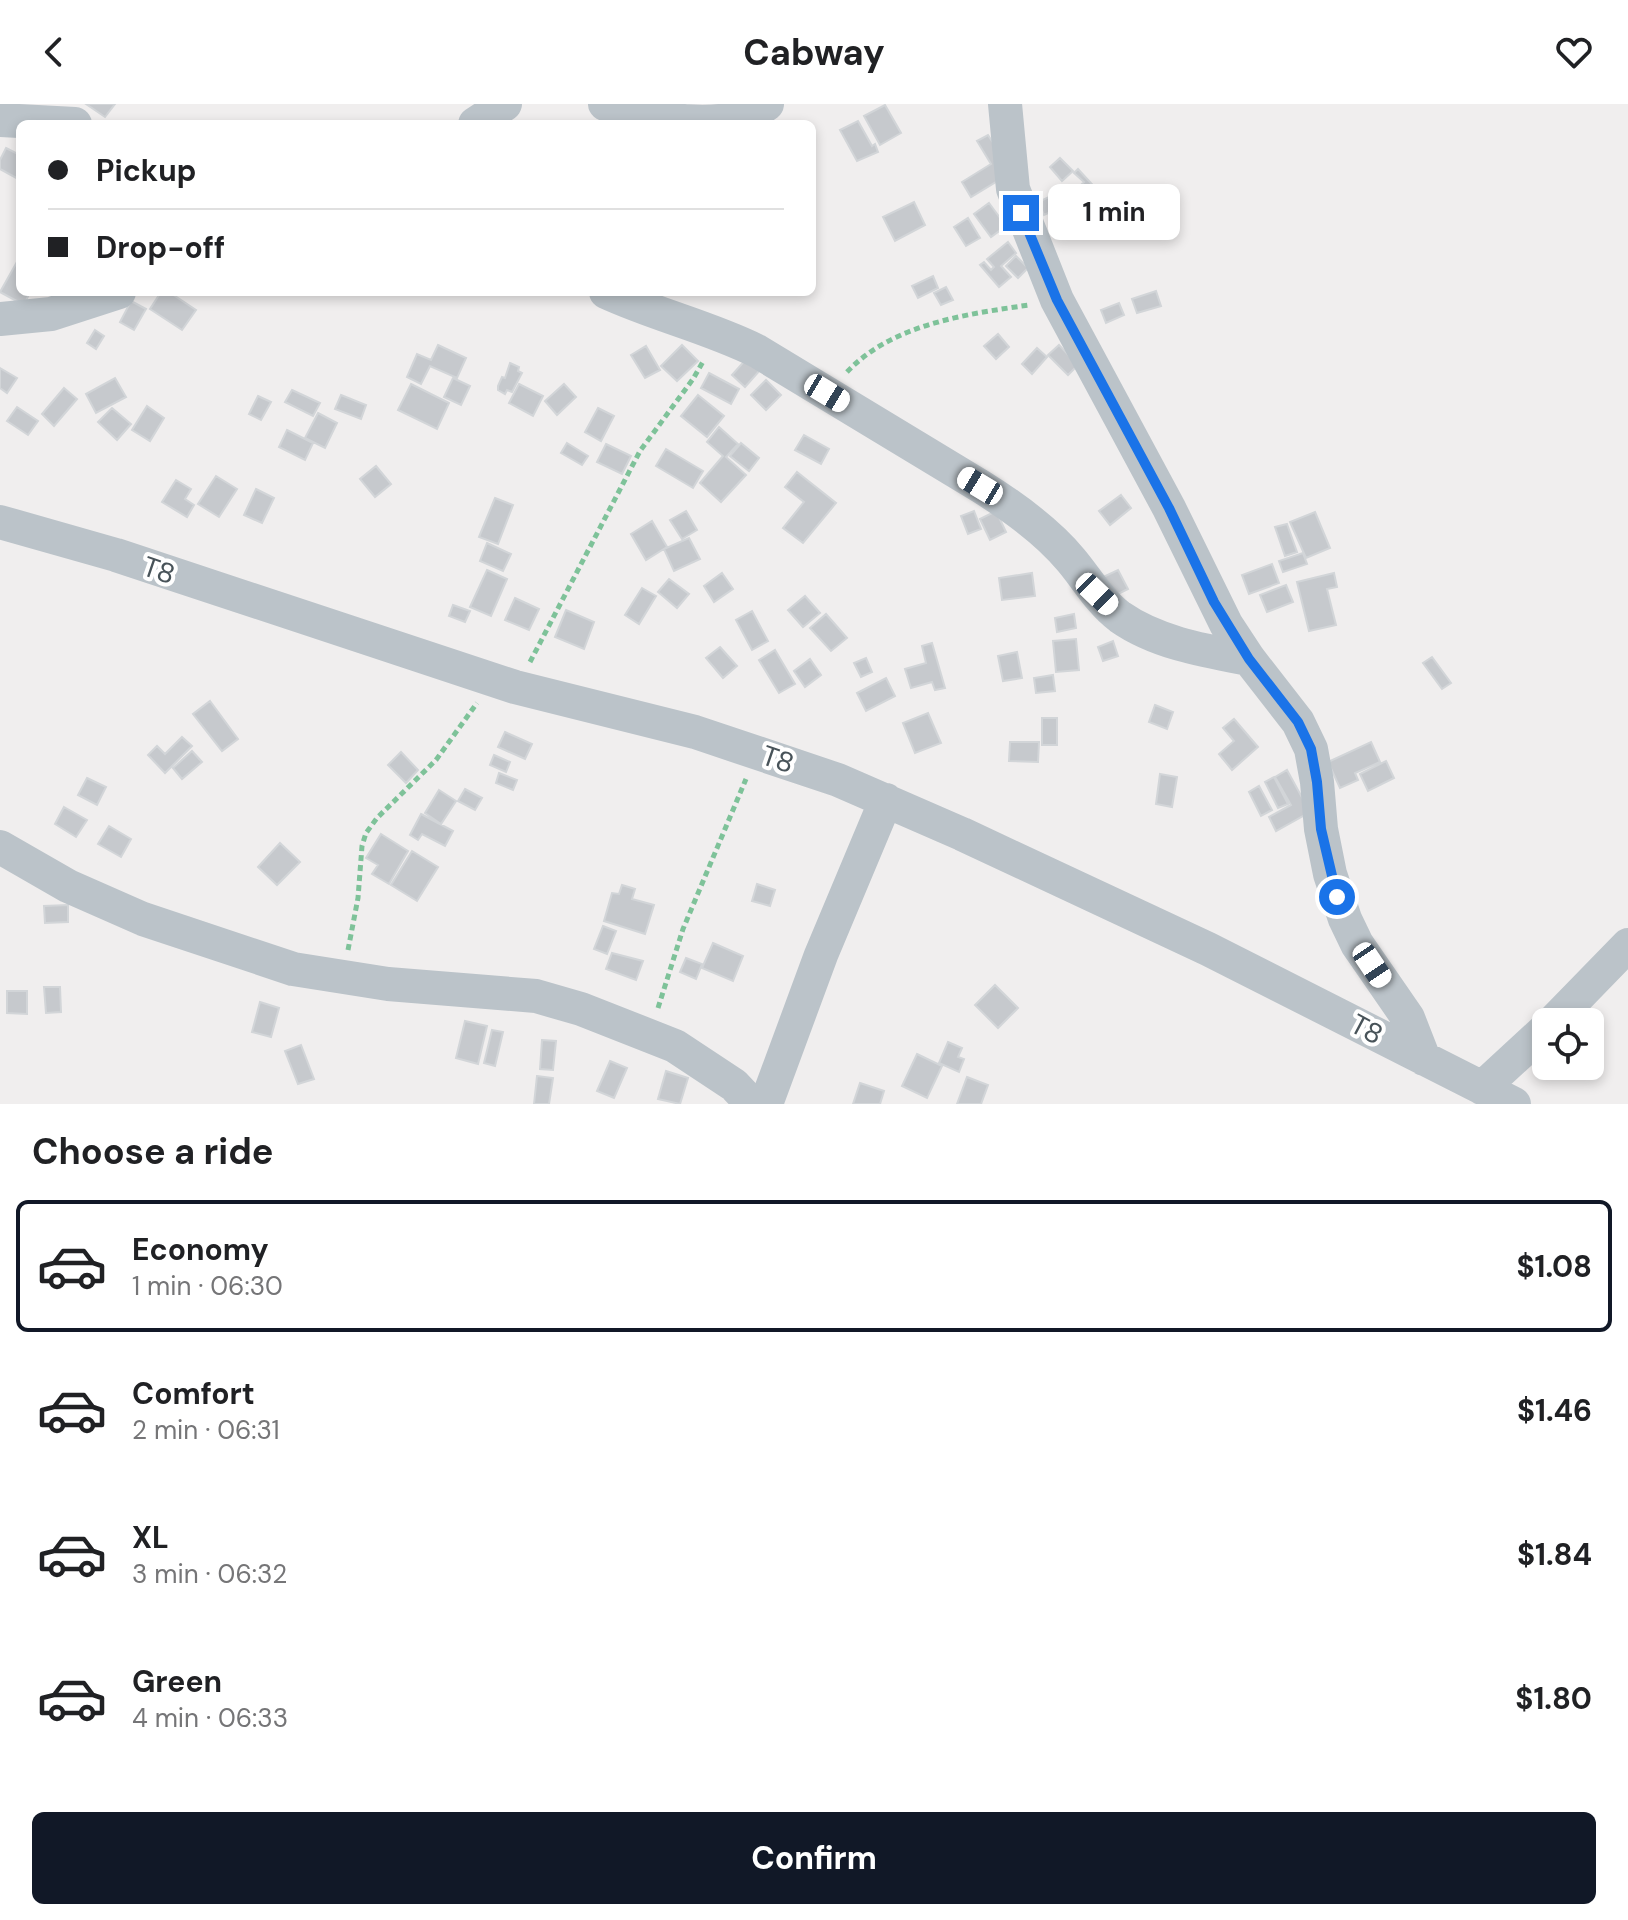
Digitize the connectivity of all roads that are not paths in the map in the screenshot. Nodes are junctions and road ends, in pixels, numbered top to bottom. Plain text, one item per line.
1 (505, 104) edge
2 (605, 104) edge
3 (767, 104) edge
4 (1005, 104) edge
5 (481, 120) edge
6 (697, 120) edge
7 (720, 120) edge
8 (107, 296) edge
9 (615, 296) edge
10 (0, 319) edge
11 (0, 522) edge
12 (1249, 659) junction
13 (886, 800) junction
14 (0, 847) edge
15 (1628, 945) edge
16 (1567, 1008) edge
17 (1532, 1042) edge
18 (1424, 1059) junction
19 (1482, 1088) junction
20 (752, 1104) edge
21 (766, 1104) edge
22 (1514, 1104) edge

1 - 5 street
2 - 6 street
3 - 7 street
4 - 12 street
8 - 10 street
9 - 12 street
11 - 13 street, T8
12 - 18 street
13 - 18 street, T8
13 - 21 street
14 - 20 street
15 - 16 street
17 - 19 street
18 - 19 street, T8
19 - 22 street, T8

